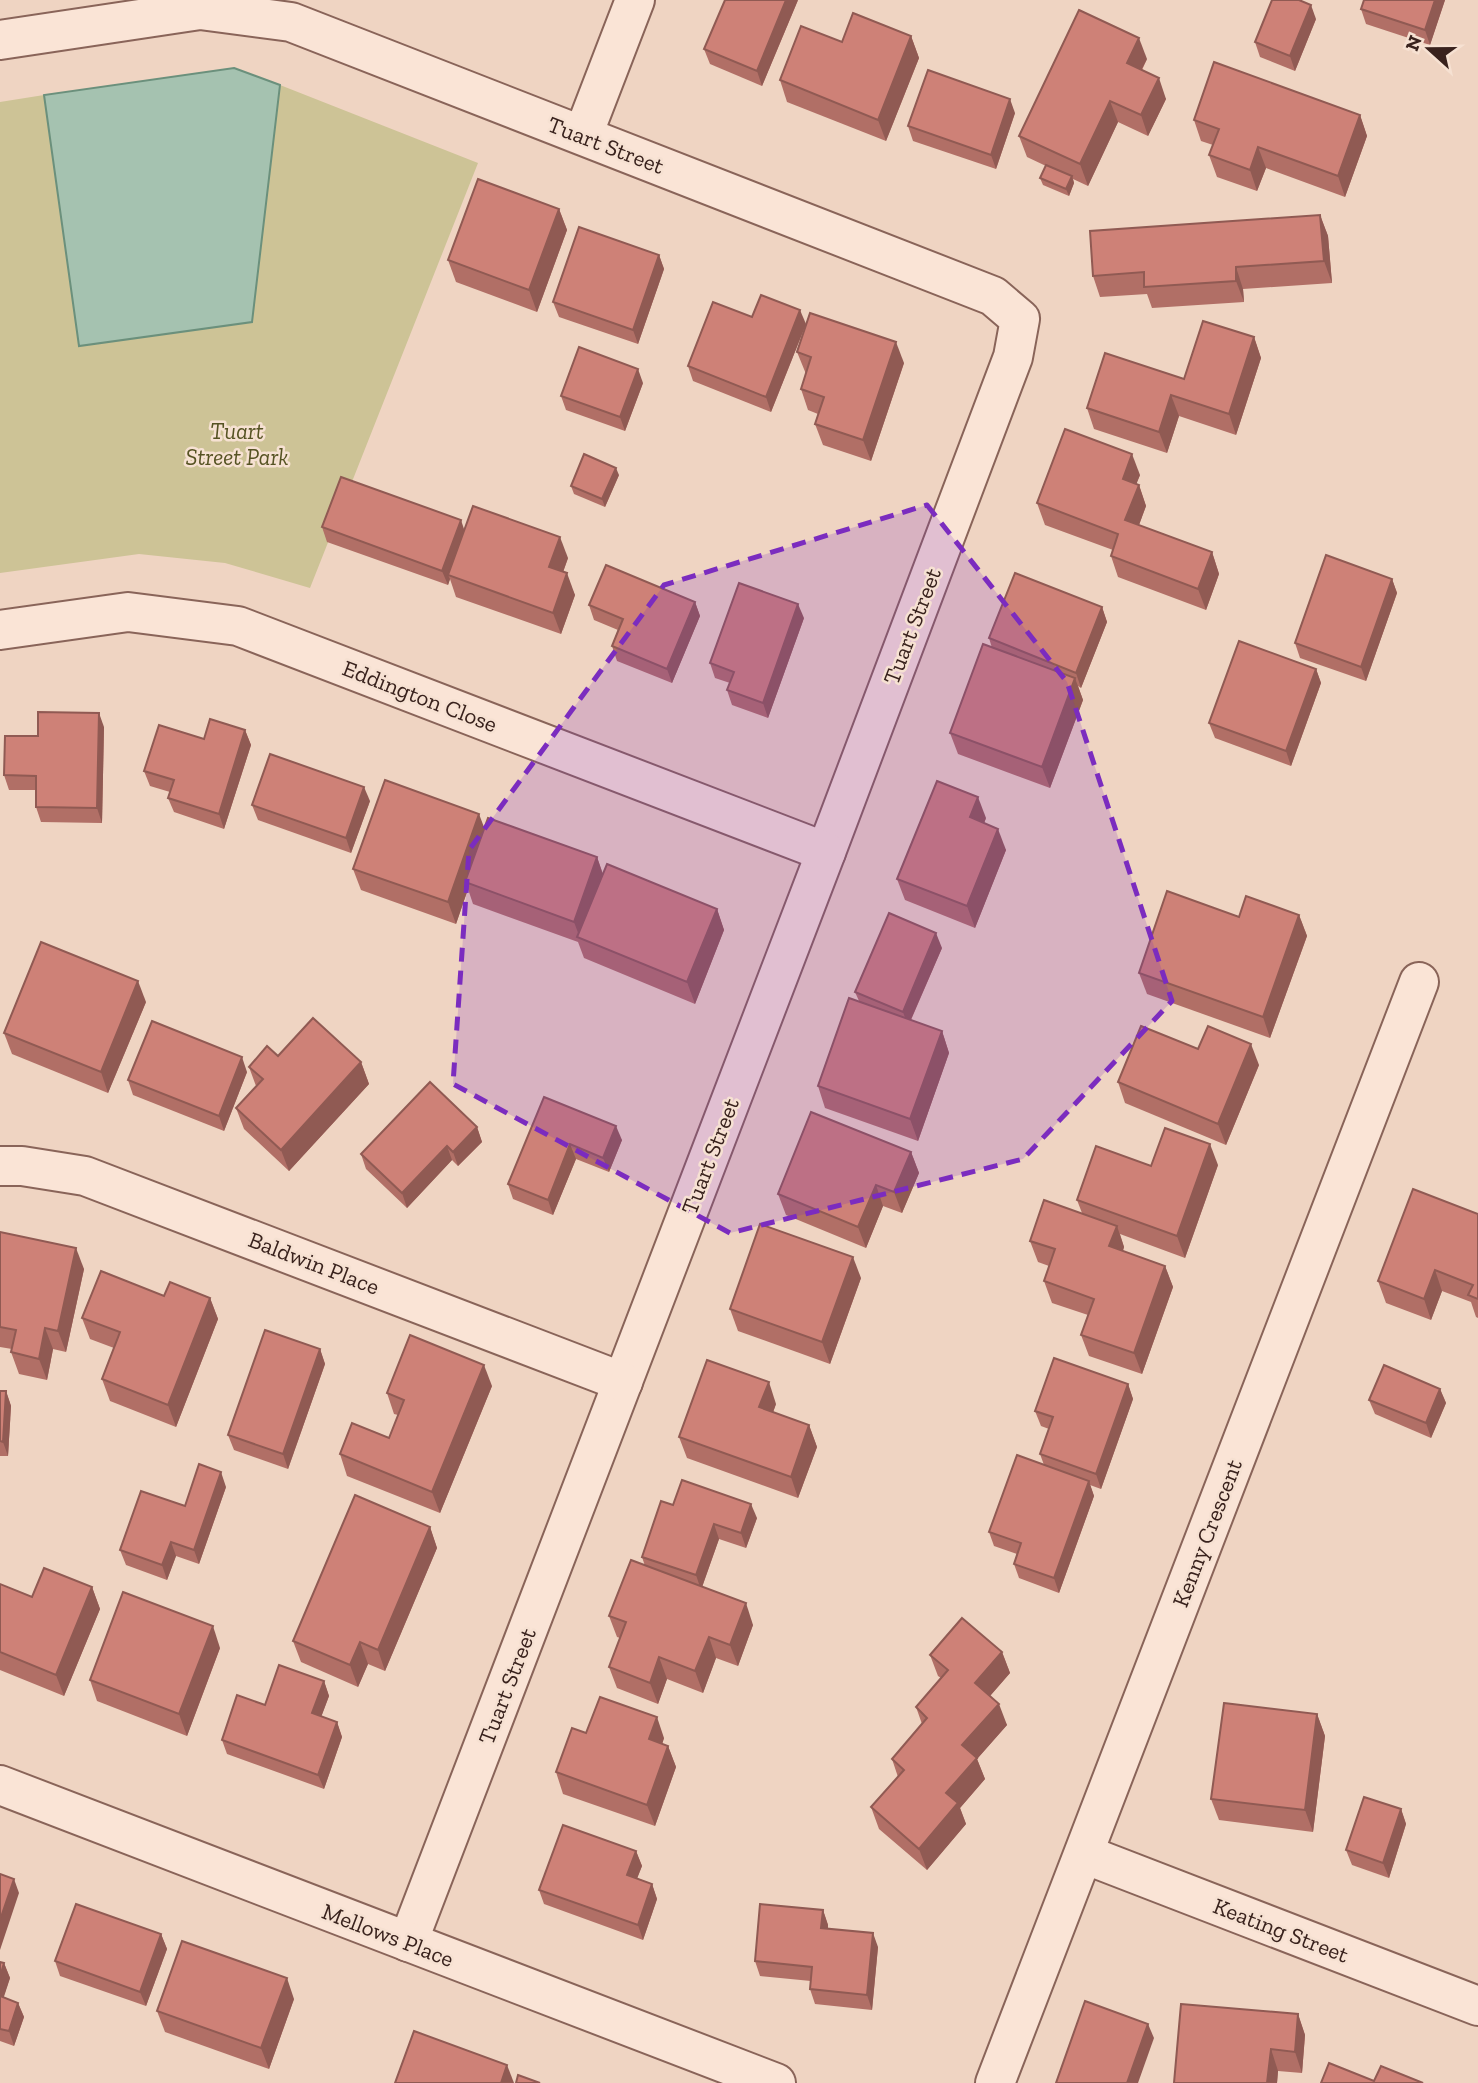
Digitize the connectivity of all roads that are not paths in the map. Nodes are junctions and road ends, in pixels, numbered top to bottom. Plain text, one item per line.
1 (635, 0) edge
2 (0, 40) edge
3 (583, 135) junction
4 (0, 630) edge
5 (826, 852) junction
6 (1419, 982) dead end
7 (0, 1166) edge
8 (624, 1382) junction
9 (0, 1785) edge
10 (1084, 1854) junction
11 (408, 1942) junction
12 (1478, 2006) edge
13 (776, 2083) edge
14 (995, 2083) edge

1 - 3 street
2 - 3 street, Tuart Street
3 - 5 street, Tuart Street
4 - 5 street, Eddington Close
5 - 8 street, Tuart Street
6 - 10 street, Kenny Crescent
7 - 8 street, Baldwin Place
8 - 11 street, Tuart Street
9 - 11 street, Mellows Place
10 - 12 street, Keating Street
10 - 14 street, Kenny Crescent
11 - 13 street, Mellows Place

